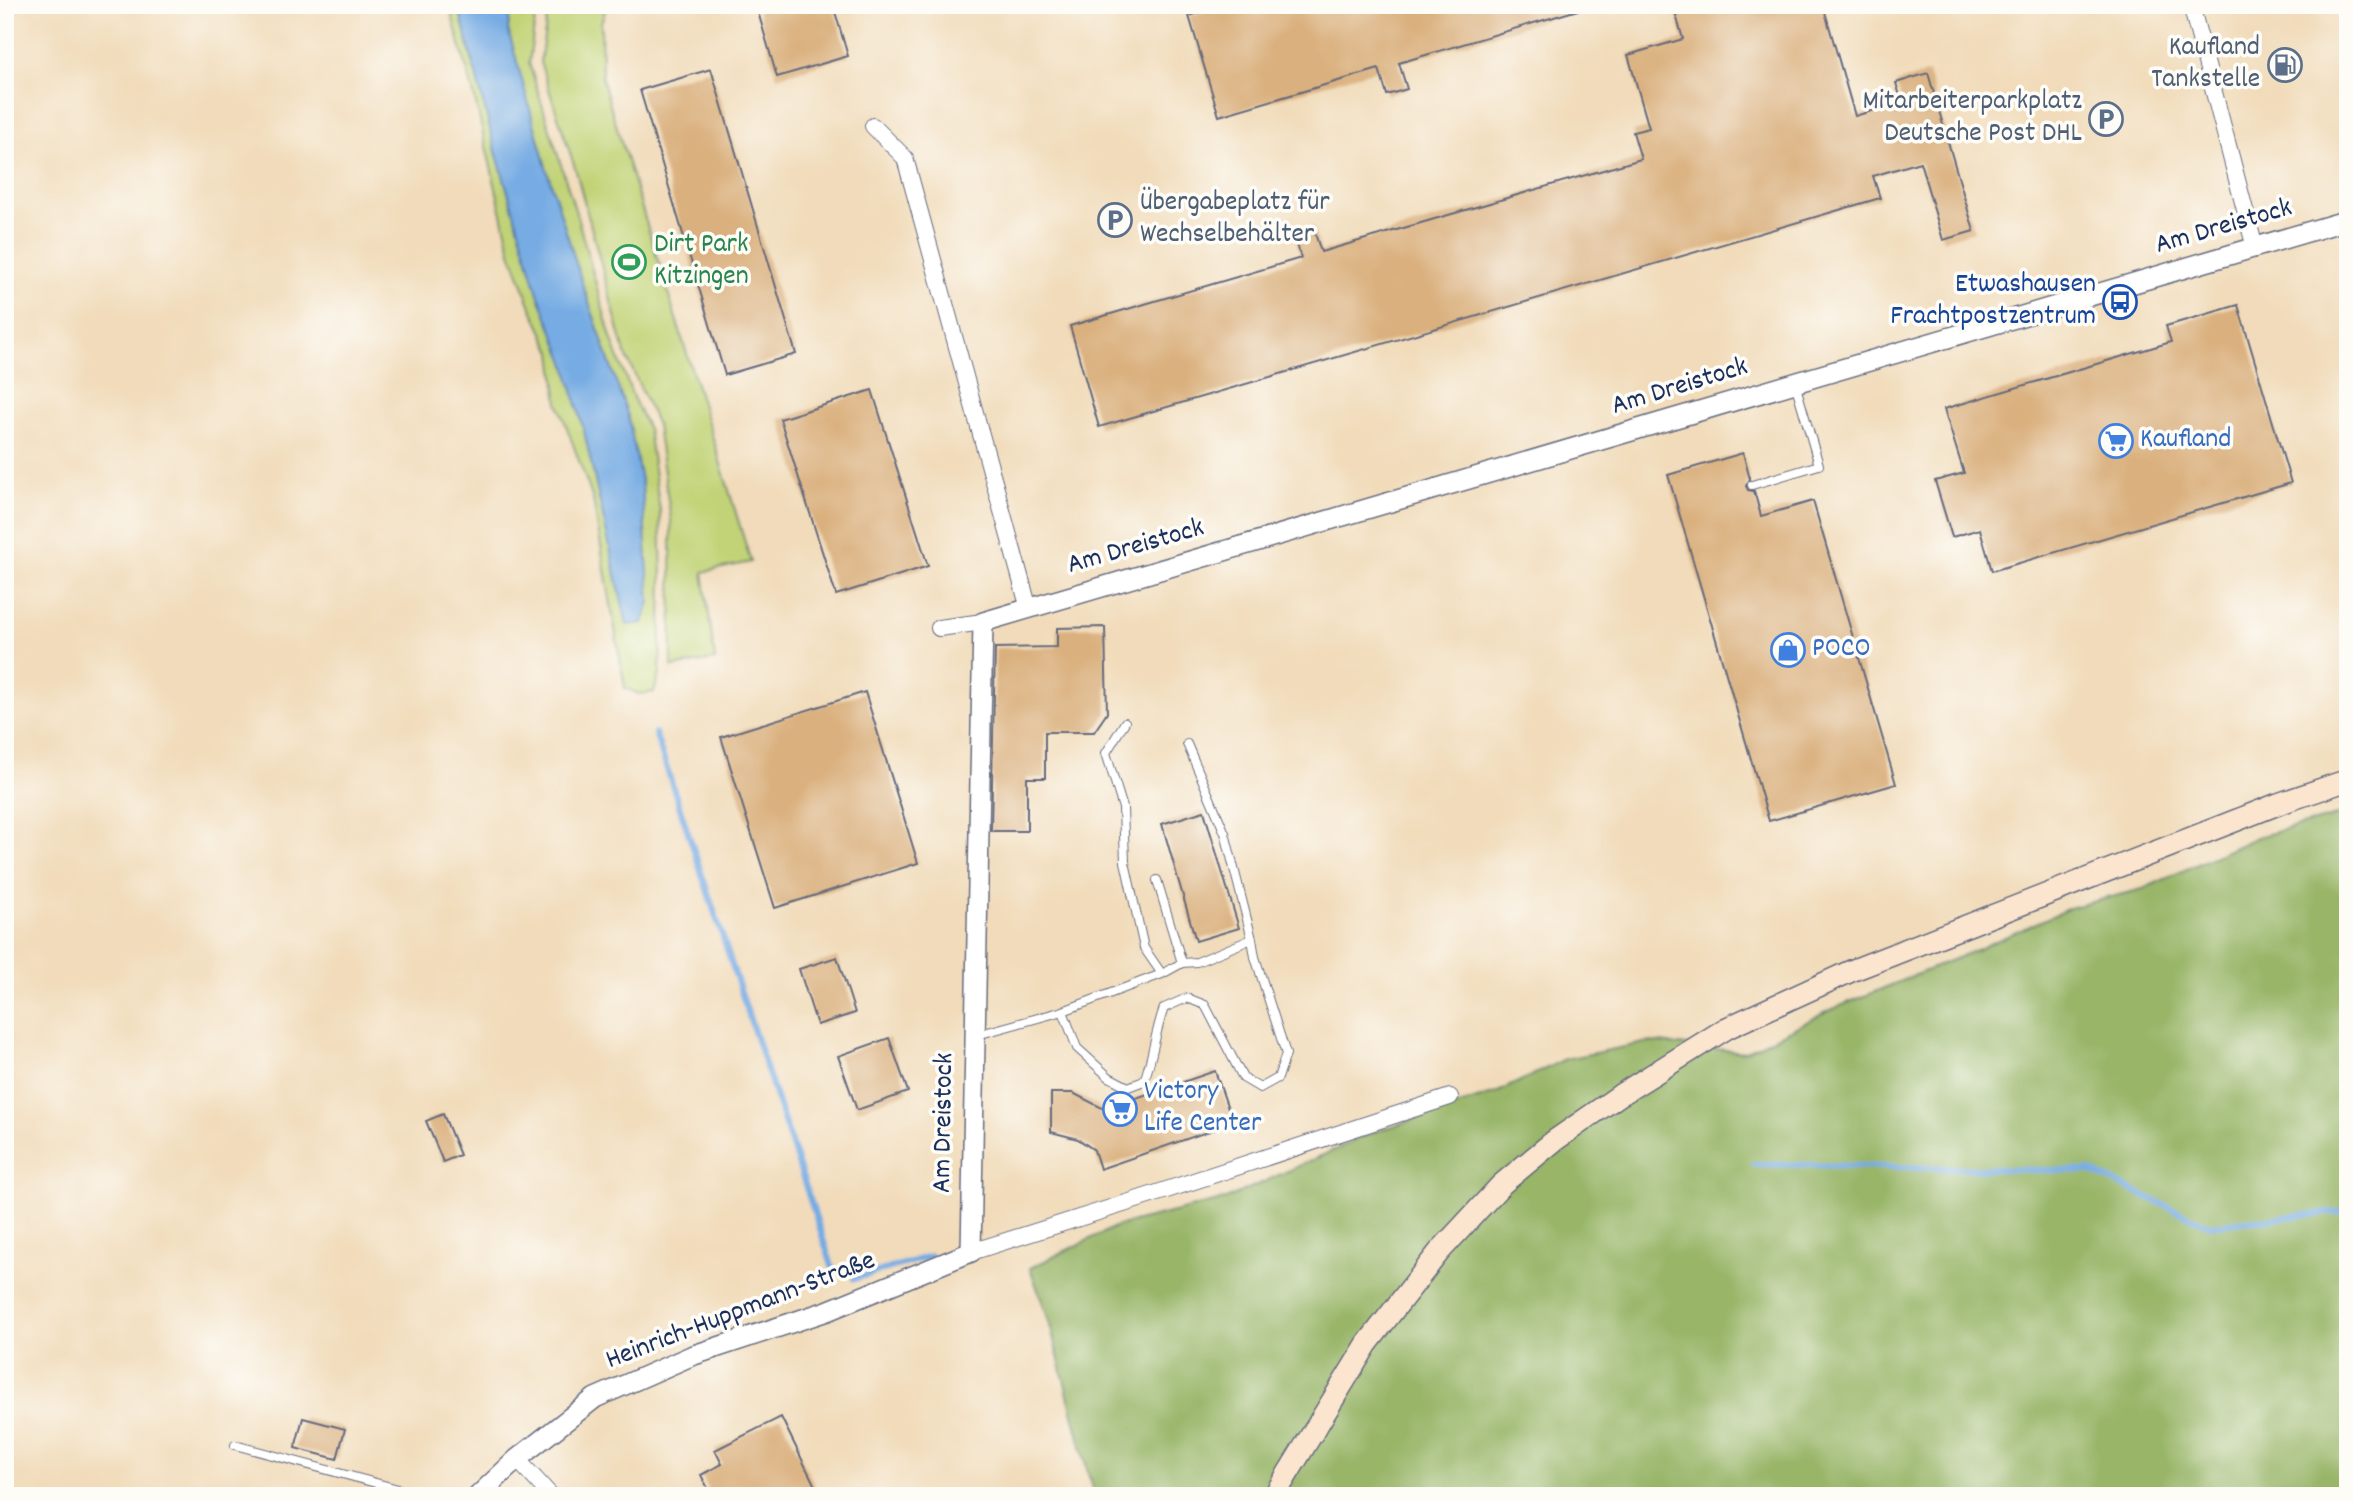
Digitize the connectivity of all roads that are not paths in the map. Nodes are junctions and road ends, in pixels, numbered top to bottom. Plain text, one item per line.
1 (2191, 5) edge
2 (873, 126) dead end
3 (2348, 220) edge
4 (2255, 248) junction
5 (1795, 383) junction
6 (1752, 485) dead end
7 (1029, 609) junction
8 (983, 622) junction
9 (939, 628) dead end
10 (1125, 722) dead end
11 (1188, 744) dead end
12 (2348, 780) edge
13 (1157, 880) dead end
14 (1252, 939) junction
15 (1182, 963) junction
16 (1162, 974) junction
17 (1063, 1011) junction
18 (974, 1036) junction
19 (1450, 1097) dead end
20 (971, 1252) junction
21 (235, 1445) dead end
22 (517, 1459) junction
23 (424, 1496) edge
24 (478, 1496) edge
25 (551, 1496) edge
26 (1274, 1496) edge

1 - 4 street
2 - 7 street
3 - 4 street, Am Dreistock
4 - 5 street, Am Dreistock
5 - 6 lane
5 - 7 street, Am Dreistock
7 - 8 street, Am Dreistock
8 - 9 street
8 - 18 street, Am Dreistock
10 - 16 lane
11 - 14 lane
12 - 26 main road
13 - 15 lane
14 - 15 lane
14 - 17 lane
15 - 16 lane
16 - 17 lane
17 - 18 lane
18 - 20 street, Am Dreistock
19 - 20 street
20 - 22 street, Heinrich-Huppmann-Straße
21 - 23 lane
22 - 24 street, Heinrich-Huppmann-Straße
22 - 25 street

